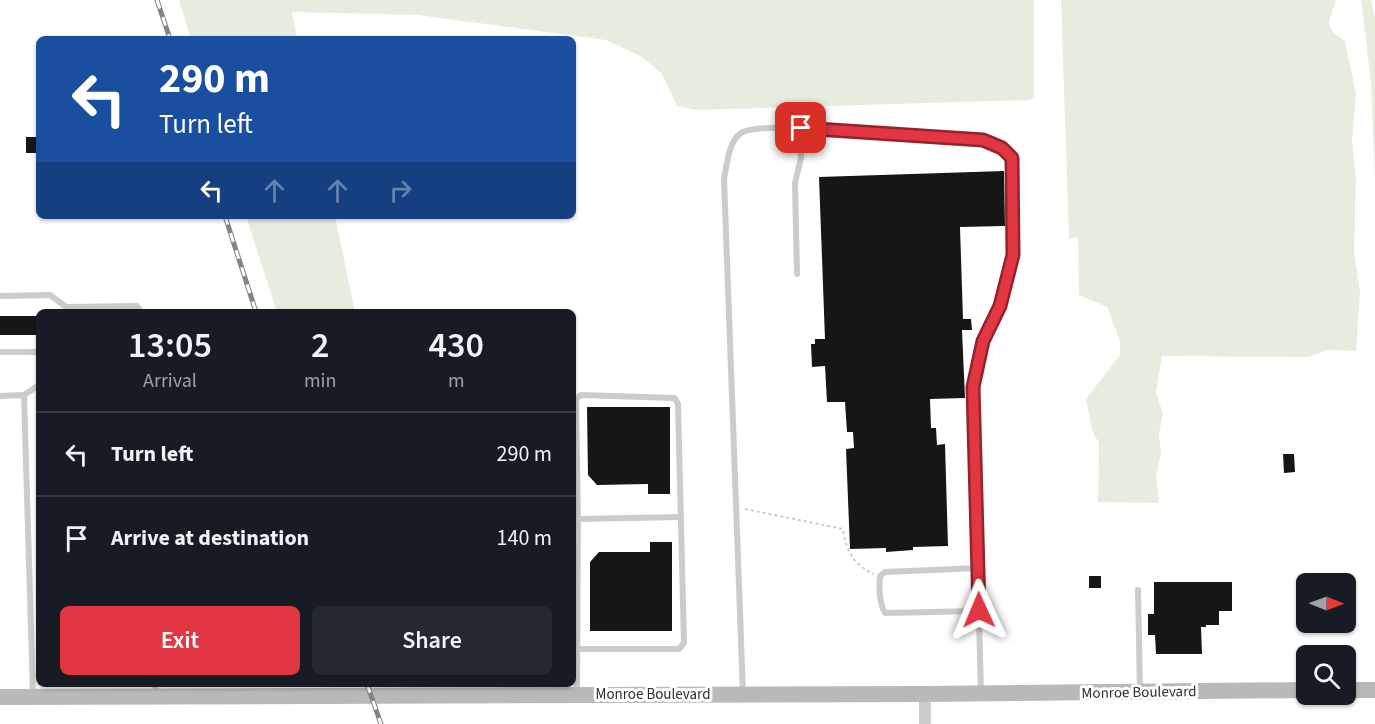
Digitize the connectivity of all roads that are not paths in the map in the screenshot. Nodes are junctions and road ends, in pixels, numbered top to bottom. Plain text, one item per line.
1 (801, 128) junction
2 (797, 274) dead end
3 (0, 296) edge
4 (70, 309) edge
5 (139, 309) edge
6 (0, 352) edge
7 (36, 352) edge
8 (36, 387) edge
9 (24, 395) junction
10 (0, 396) edge
11 (681, 517) junction
12 (578, 519) junction
13 (978, 568) junction
14 (1138, 590) dead end
15 (979, 610) junction
16 (577, 649) junction
17 (156, 690) edge
18 (1296, 690) edge
19 (1356, 690) edge
20 (1375, 690) edge
21 (1140, 692) junction
22 (981, 693) junction
23 (743, 694) junction
24 (925, 694) junction
25 (577, 695) junction
26 (0, 697) edge
27 (33, 697) junction
28 (925, 724) edge

1 - 2 lane
1 - 13 lane
1 - 23 lane
3 - 4 lane
4 - 5 lane
6 - 7 lane
8 - 9 lane
9 - 10 lane
9 - 27 lane
11 - 12 lane
11 - 12 lane
11 - 16 lane
12 - 16 lane
13 - 15 lane
13 - 15 lane
14 - 21 lane
15 - 22 lane
16 - 25 lane
17 - 25 street, Monroe Boulevard
17 - 27 street, Monroe Boulevard
18 - 21 street, Monroe Boulevard
19 - 20 street
21 - 22 street, Monroe Boulevard
22 - 24 street, Monroe Boulevard
23 - 24 street, Monroe Boulevard
23 - 25 street, Monroe Boulevard
24 - 28 street
26 - 27 street, Monroe Boulevard

